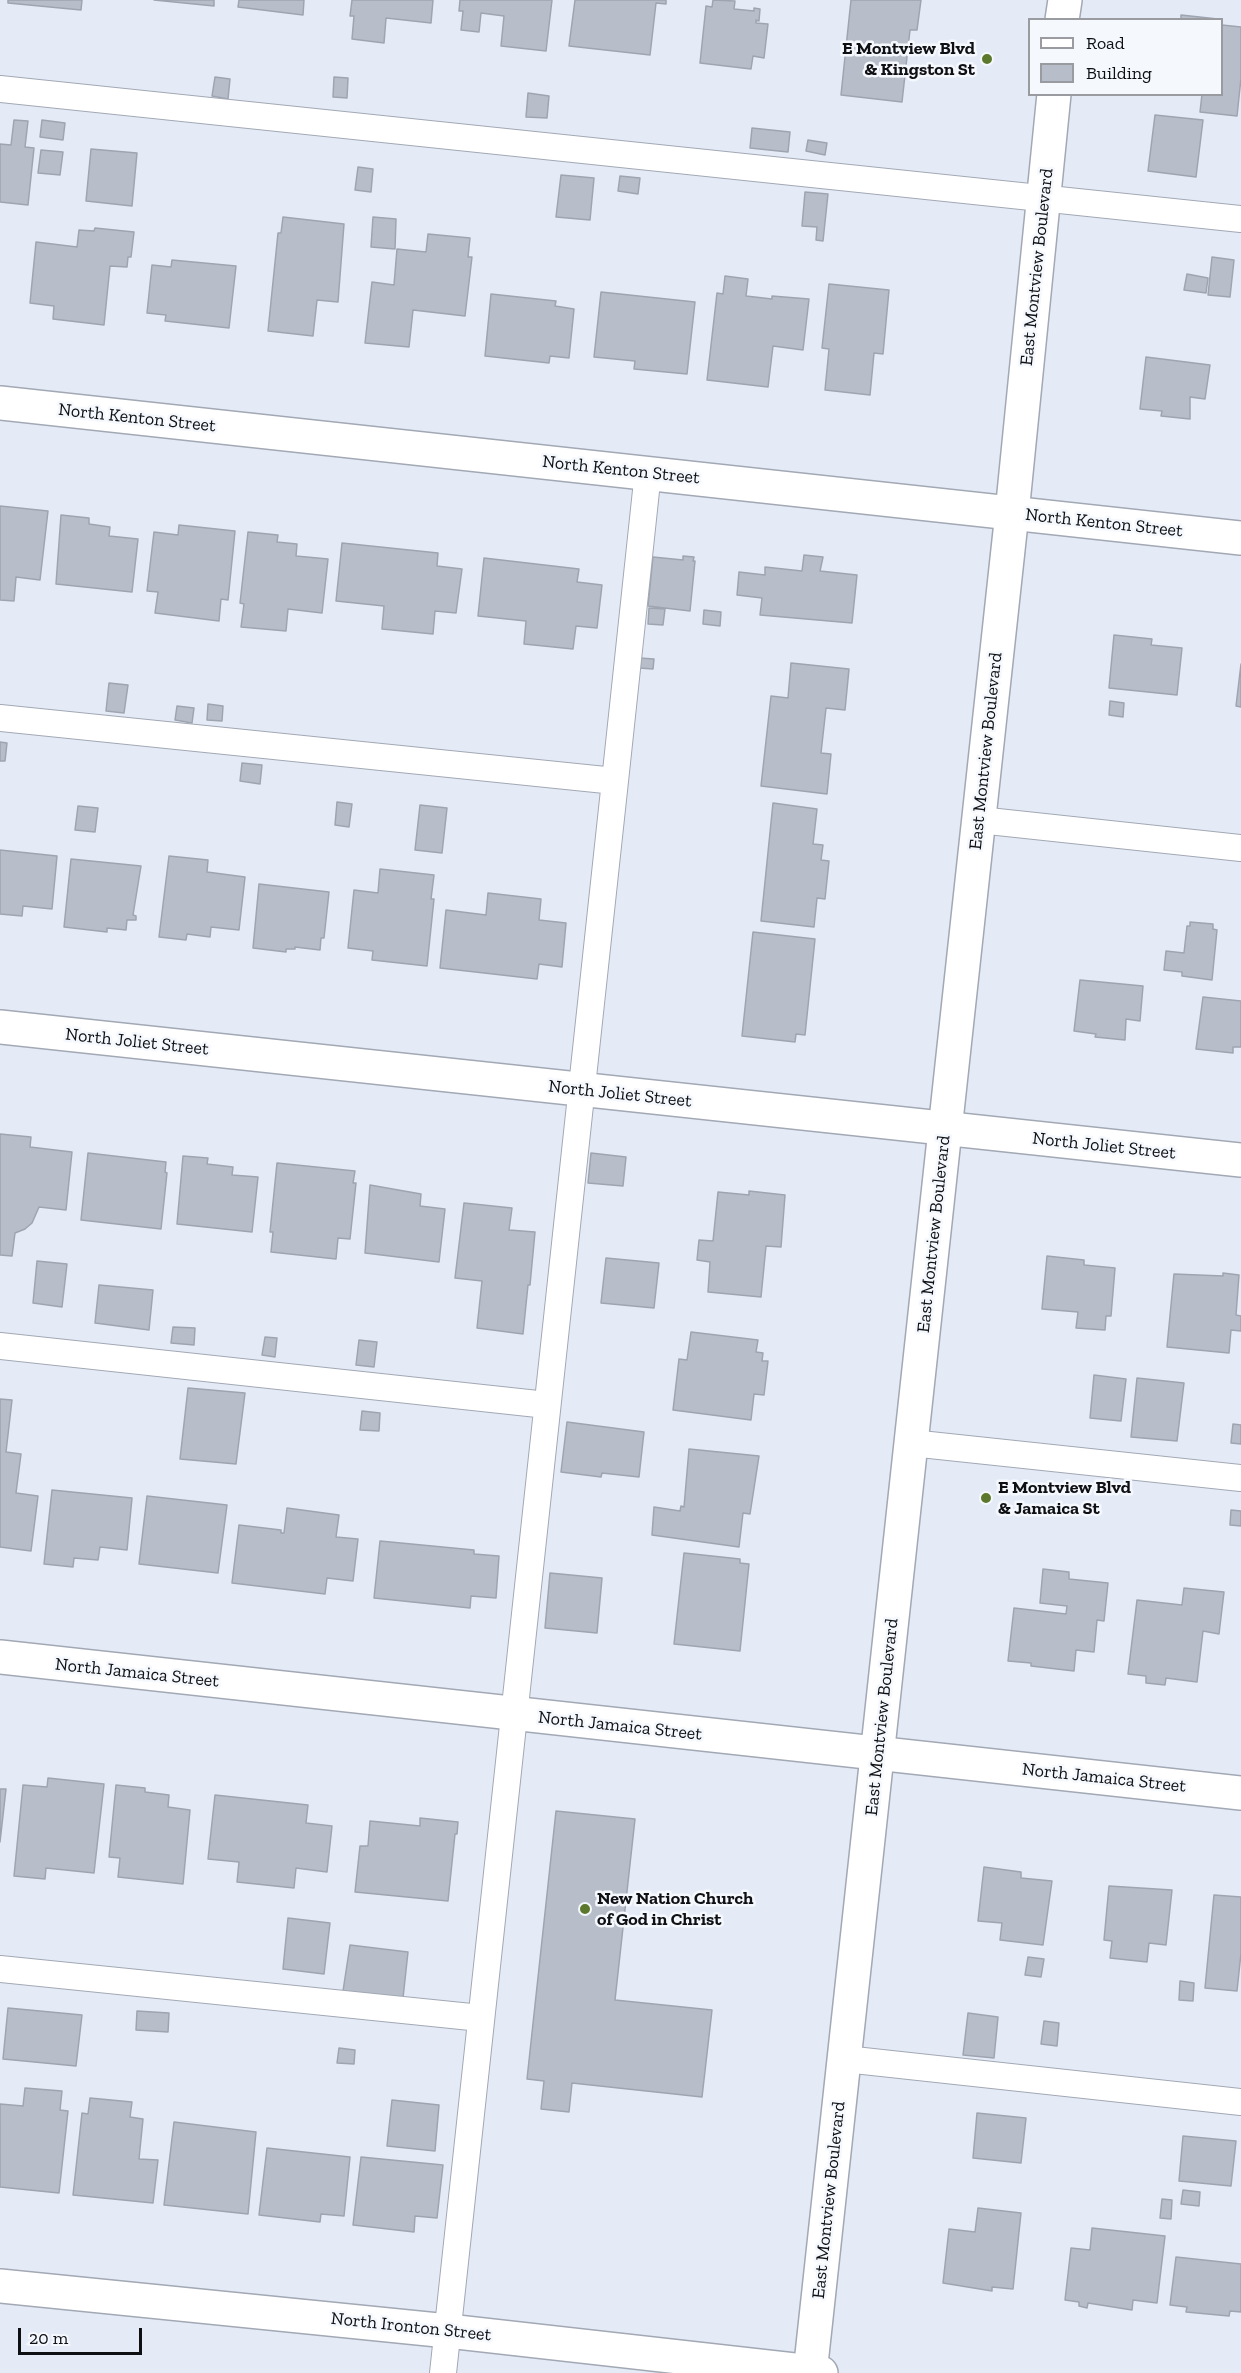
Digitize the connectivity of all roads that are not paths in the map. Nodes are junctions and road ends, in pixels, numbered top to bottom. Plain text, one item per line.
1 (1065, 0) edge
2 (1062, 18) edge
3 (0, 89) edge
4 (1054, 96) edge
5 (1043, 198) junction
6 (1241, 219) edge
7 (0, 403) edge
8 (648, 472) junction
9 (1012, 513) junction
10 (1241, 538) edge
11 (0, 718) edge
12 (615, 781) junction
13 (979, 820) junction
14 (1241, 848) edge
15 (0, 1027) edge
16 (581, 1090) junction
17 (945, 1129) junction
18 (1241, 1161) edge
19 (0, 1346) edge
20 (547, 1405) junction
21 (911, 1443) junction
22 (1241, 1478) edge
23 (0, 1657) edge
24 (514, 1714) junction
25 (878, 1754) junction
26 (1241, 1793) edge
27 (0, 1969) edge
28 (481, 2018) junction
29 (845, 2059) junction
30 (1241, 2102) edge
31 (0, 2286) edge
32 (448, 2331) junction
33 (443, 2373) edge
34 (814, 2373) edge

1 - 2 street
3 - 5 lane
4 - 5 street, East Montview Boulevard
5 - 6 lane
5 - 9 street, East Montview Boulevard
7 - 8 street, North Kenton Street
8 - 9 street, North Kenton Street
8 - 12 lane
9 - 10 street, North Kenton Street
9 - 13 street, East Montview Boulevard
11 - 12 lane
12 - 16 lane
13 - 14 lane
13 - 17 street, East Montview Boulevard
15 - 16 street, North Joliet Street
16 - 17 street, North Joliet Street
16 - 20 lane
17 - 18 street, North Joliet Street
17 - 21 street, East Montview Boulevard
19 - 20 lane
20 - 24 lane
21 - 22 lane
21 - 25 street, East Montview Boulevard
23 - 24 street, North Jamaica Street
24 - 25 street, North Jamaica Street
24 - 28 lane
25 - 26 street, North Jamaica Street
25 - 29 street, East Montview Boulevard
27 - 28 lane
28 - 32 lane
29 - 30 lane
29 - 34 street, East Montview Boulevard
31 - 32 street, North Ironton Street
32 - 33 lane
32 - 34 street, North Ironton Street

